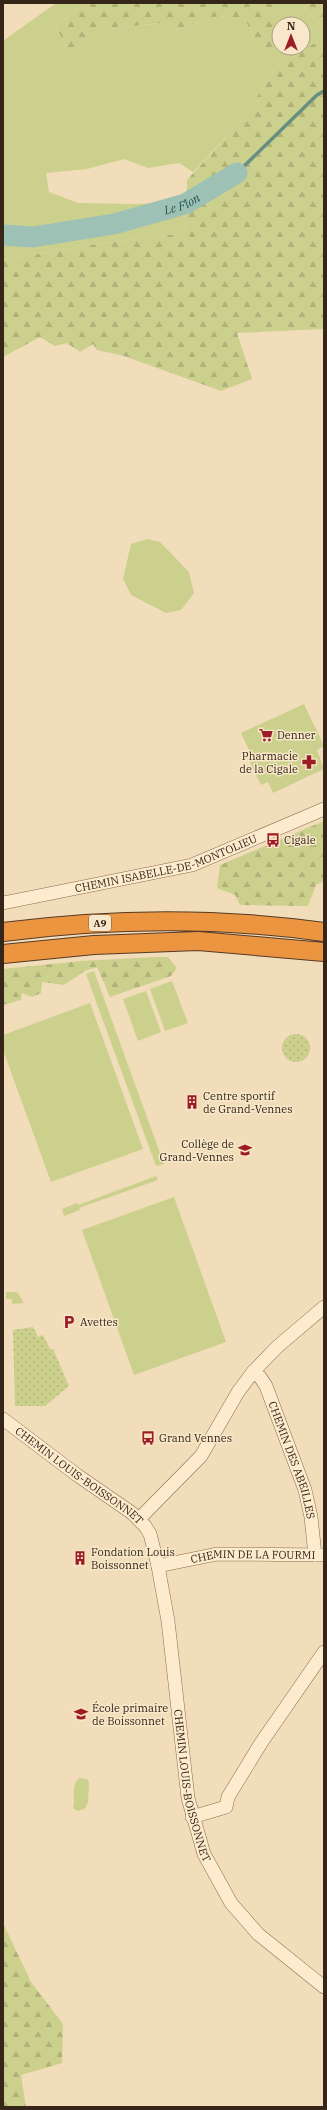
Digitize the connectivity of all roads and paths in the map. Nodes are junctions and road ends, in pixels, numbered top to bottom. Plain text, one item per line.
1 (324, 809) edge
2 (3, 903) edge
3 (3, 932) edge
4 (324, 932) edge
5 (198, 945) junction
6 (324, 952) edge
7 (3, 954) edge
8 (324, 963) edge
9 (324, 1307) edge
10 (253, 1372) junction
11 (3, 1419) edge
12 (139, 1519) junction
13 (320, 1555) edge
14 (158, 1566) junction
15 (324, 1652) edge
16 (192, 1817) junction
17 (324, 1987) edge

1 - 2 street, CHEMIN ISABELLE-DE-MONTOLIEU
3 - 4 highway, A9
5 - 6 highway, A9
5 - 7 highway, A9
5 - 8 highway
9 - 10 street
10 - 12 street
10 - 13 street, CHEMIN DES ABEILLES
11 - 12 street, CHEMIN LOUIS-BOISSONNET
12 - 14 street, CHEMIN LOUIS-BOISSONNET
13 - 14 street, CHEMIN DE LA FOURMI
14 - 16 street, CHEMIN LOUIS-BOISSONNET
15 - 16 street
16 - 17 street, CHEMIN LOUIS-BOISSONNET

